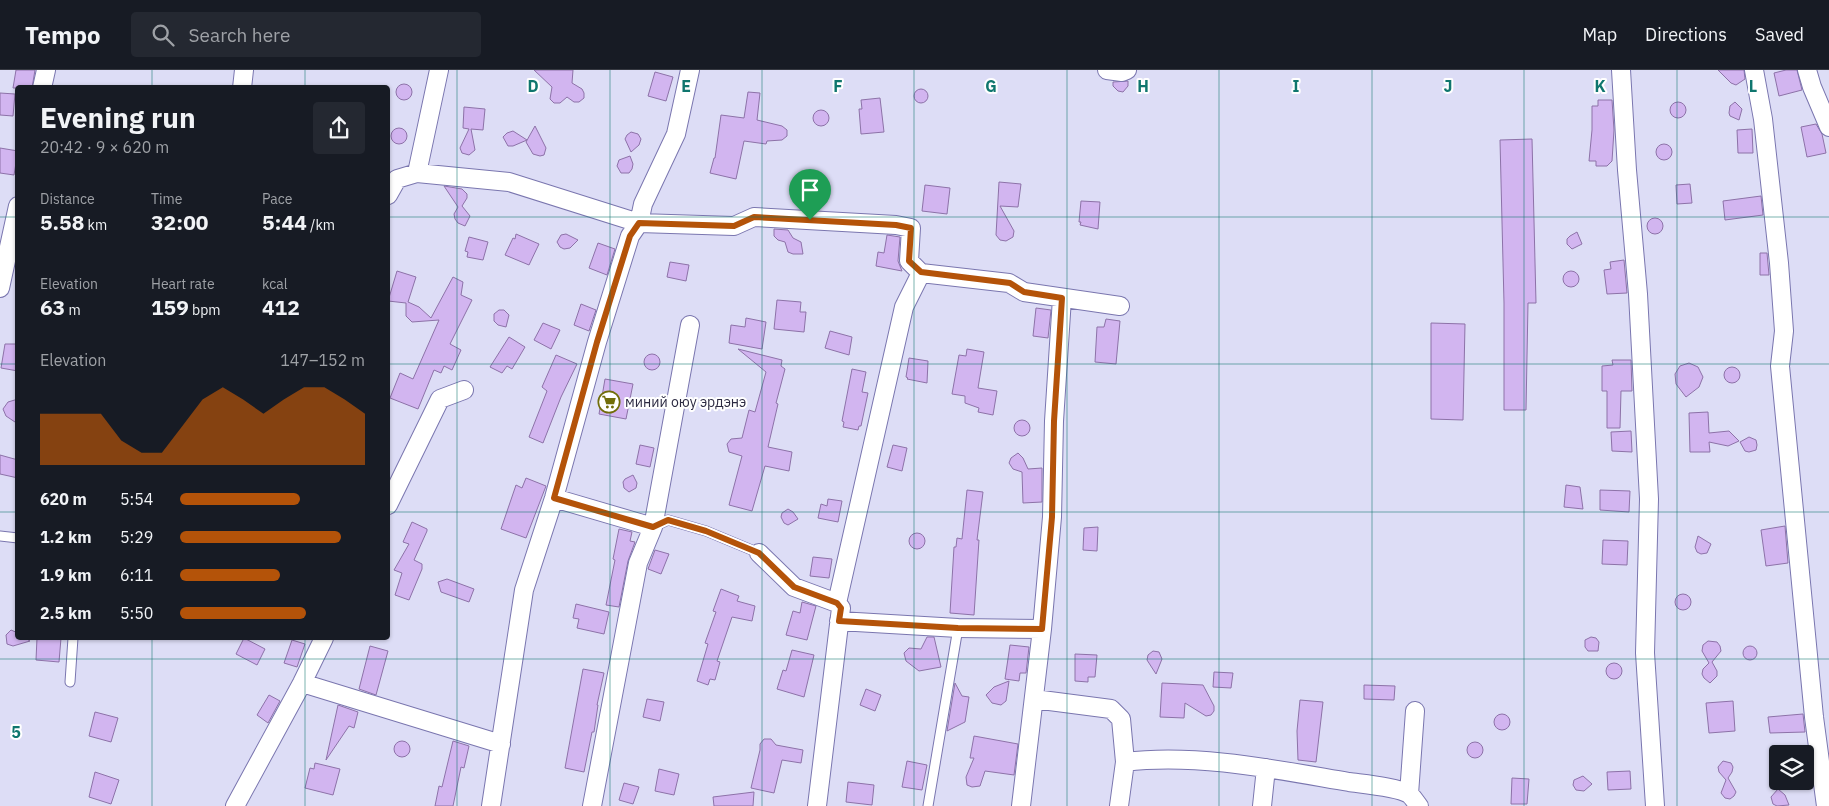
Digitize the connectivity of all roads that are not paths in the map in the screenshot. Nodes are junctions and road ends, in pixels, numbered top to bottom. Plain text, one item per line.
1 (46, 70) edge
2 (244, 70) edge
3 (439, 70) edge
4 (690, 70) edge
5 (1107, 70) edge
6 (1127, 70) edge
7 (1622, 70) edge
8 (1754, 70) edge
9 (1807, 70) edge
10 (43, 85) edge
11 (242, 85) edge
12 (1829, 127) edge
13 (417, 173) junction
14 (390, 192) edge
15 (15, 220) edge
16 (639, 223) junction
17 (921, 272) junction
18 (0, 288) edge
19 (1062, 298) junction
20 (1120, 306) dead end
21 (690, 325) dead end
22 (464, 390) dead end
23 (554, 498) junction
24 (390, 501) edge
25 (653, 527) junction
26 (0, 536) edge
27 (15, 538) edge
28 (759, 553) joint
29 (837, 603) junction
30 (839, 621) junction
31 (958, 628) junction
32 (1042, 629) junction
33 (73, 640) edge
34 (323, 640) edge
35 (70, 682) dead end
36 (302, 684) junction
37 (1034, 699) junction
38 (1415, 711) dead end
39 (501, 744) junction
40 (1125, 762) junction
41 (1266, 768) junction
42 (1414, 800) edge
43 (235, 806) edge
44 (491, 806) edge
45 (592, 806) edge
46 (817, 806) edge
47 (928, 806) edge
48 (1021, 806) edge
49 (1119, 806) edge
50 (1262, 806) edge
51 (1655, 806) edge
52 (1826, 806) edge

1 - 10 street
2 - 11 street
3 - 13 street
4 - 16 street
5 - 6 street
7 - 51 street
8 - 52 street
9 - 12 street
13 - 14 street
13 - 16 street
15 - 18 street
16 - 17 street
16 - 23 street
17 - 19 street
17 - 29 street
19 - 20 street
19 - 32 street
21 - 25 street
22 - 24 street
23 - 25 street
23 - 39 street
25 - 28 lane
25 - 45 street
26 - 27 lane
28 - 29 street
29 - 30 street
30 - 31 street
30 - 46 street
31 - 32 street
31 - 47 lane
32 - 37 street
33 - 35 lane
34 - 36 street
36 - 39 street
36 - 43 street
37 - 40 street
37 - 48 street
38 - 42 street
39 - 44 street
40 - 41 street
40 - 49 street
41 - 42 street
41 - 50 street

